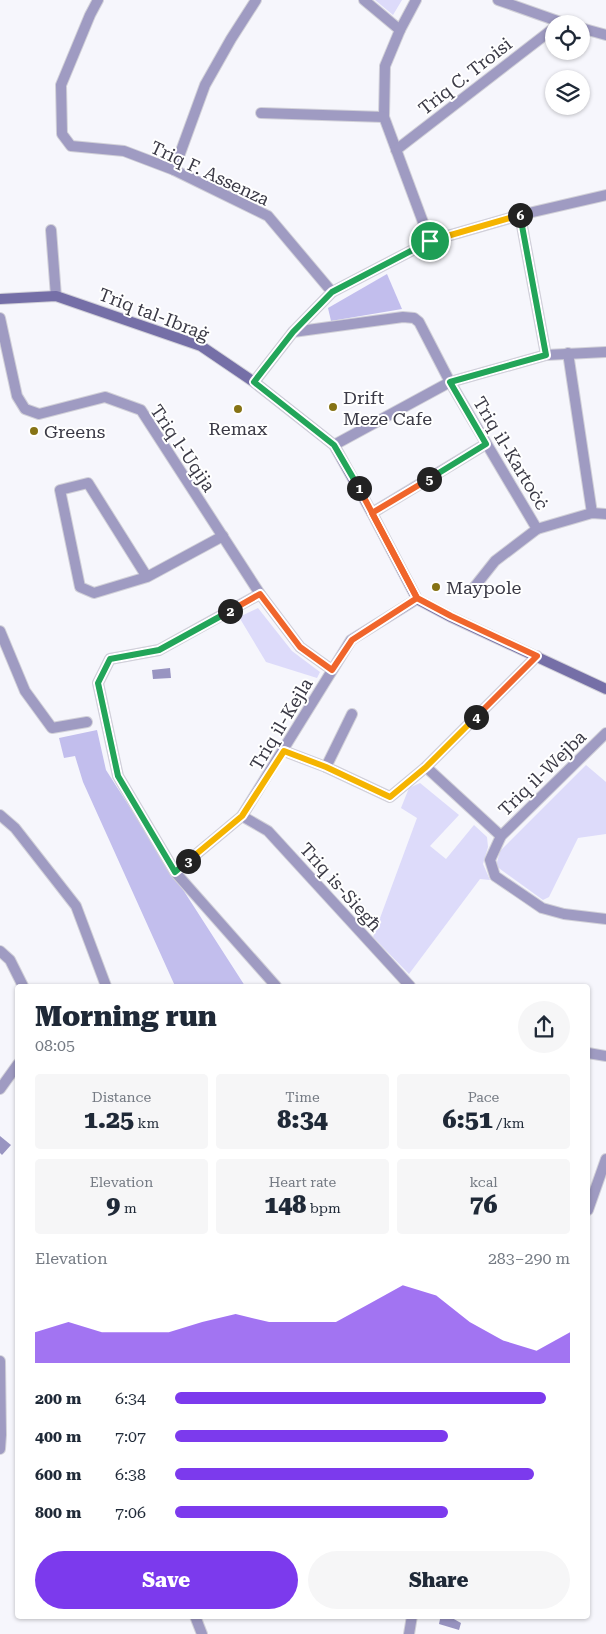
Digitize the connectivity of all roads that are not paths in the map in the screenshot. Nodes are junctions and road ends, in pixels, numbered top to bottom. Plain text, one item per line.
1 (98, 0) edge
2 (256, 0) edge
3 (364, 0) edge
4 (416, 0) edge
5 (498, 0) edge
6 (545, 19) edge
7 (400, 30) junction
8 (590, 31) edge
9 (606, 35) edge
10 (545, 36) edge
11 (261, 113) dead end
12 (384, 117) junction
13 (396, 150) junction
14 (174, 170) junction
15 (606, 196) edge
16 (520, 215) junction
17 (51, 230) dead end
18 (430, 241) junction
19 (332, 292) junction
20 (56, 296) junction
21 (0, 298) edge
22 (0, 318) edge
23 (293, 332) junction
24 (606, 352) edge
25 (568, 353) junction
26 (546, 355) junction
27 (254, 382) junction
28 (450, 382) junction
29 (486, 444) junction
30 (334, 445) junction
31 (372, 513) junction
32 (592, 513) junction
33 (606, 514) edge
34 (537, 529) junction
35 (223, 536) junction
36 (147, 577) junction
37 (472, 590) dead end
38 (260, 594) junction
39 (417, 598) junction
40 (0, 630) edge
41 (537, 656) junction
42 (332, 670) junction
43 (606, 689) edge
44 (352, 714) dead end
45 (88, 722) dead end
46 (606, 733) edge
47 (284, 751) junction
48 (326, 767) junction
49 (426, 767) junction
50 (0, 814) edge
51 (242, 816) junction
52 (501, 836) junction
53 (175, 872) junction
54 (606, 919) edge
55 (0, 951) edge
56 (22, 984) edge
57 (105, 984) edge
58 (274, 984) edge
59 (408, 984) edge
60 (590, 1054) edge
61 (606, 1056) edge
62 (15, 1068) edge
63 (0, 1089) edge
64 (606, 1159) edge
65 (590, 1204) edge
66 (0, 1361) edge
67 (0, 1450) edge
68 (412, 1619) edge
69 (409, 1634) edge

1 - 14 street, Triq F. Assenza
2 - 14 street
3 - 7 street
4 - 7 street
5 - 6 street
7 - 12 street
8 - 9 street
10 - 13 street, Triq C. Troisi
11 - 12 street
12 - 13 street
13 - 18 street
14 - 19 street, Triq F. Assenza
15 - 16 street
16 - 18 street
16 - 26 street
17 - 20 street
18 - 19 street
19 - 23 street
20 - 21 main road, Triq tal-Ibraġ
20 - 27 main road, Triq tal-Ibraġ
22 - 35 street, Triq l-Uqija
23 - 27 street
23 - 28 street, Triq il-Kartoċċ
24 - 25 street
25 - 26 street
25 - 32 street
26 - 28 street
27 - 30 main road, Triq tal-Ibraġ
28 - 29 street, Triq il-Kartoċċ
28 - 30 street
29 - 31 street
29 - 34 street, Triq il-Kartoċċ
30 - 31 main road, Triq tal-Ibraġ
31 - 39 main road, Triq tal-Ibraġ
32 - 33 street
32 - 34 street
34 - 37 street
35 - 36 street
35 - 38 street, Triq l-Uqija
36 - 36 street
38 - 42 street, Triq l-Uqija
38 - 53 street
39 - 41 main road
39 - 42 street, Triq il-Kejla
40 - 45 street
41 - 43 main road
41 - 49 street
42 - 47 street, Triq il-Kejla
44 - 48 street
46 - 52 street, Triq il-Wejba
47 - 48 street
47 - 51 street, Triq il-Kejla
48 - 49 street
49 - 52 street
50 - 57 street
51 - 53 street, Triq il-Kejla
51 - 59 street, Triq is-Siegħ
52 - 54 street
53 - 58 street
55 - 56 street
60 - 61 street
62 - 63 street
64 - 65 street
66 - 67 street
68 - 69 street

